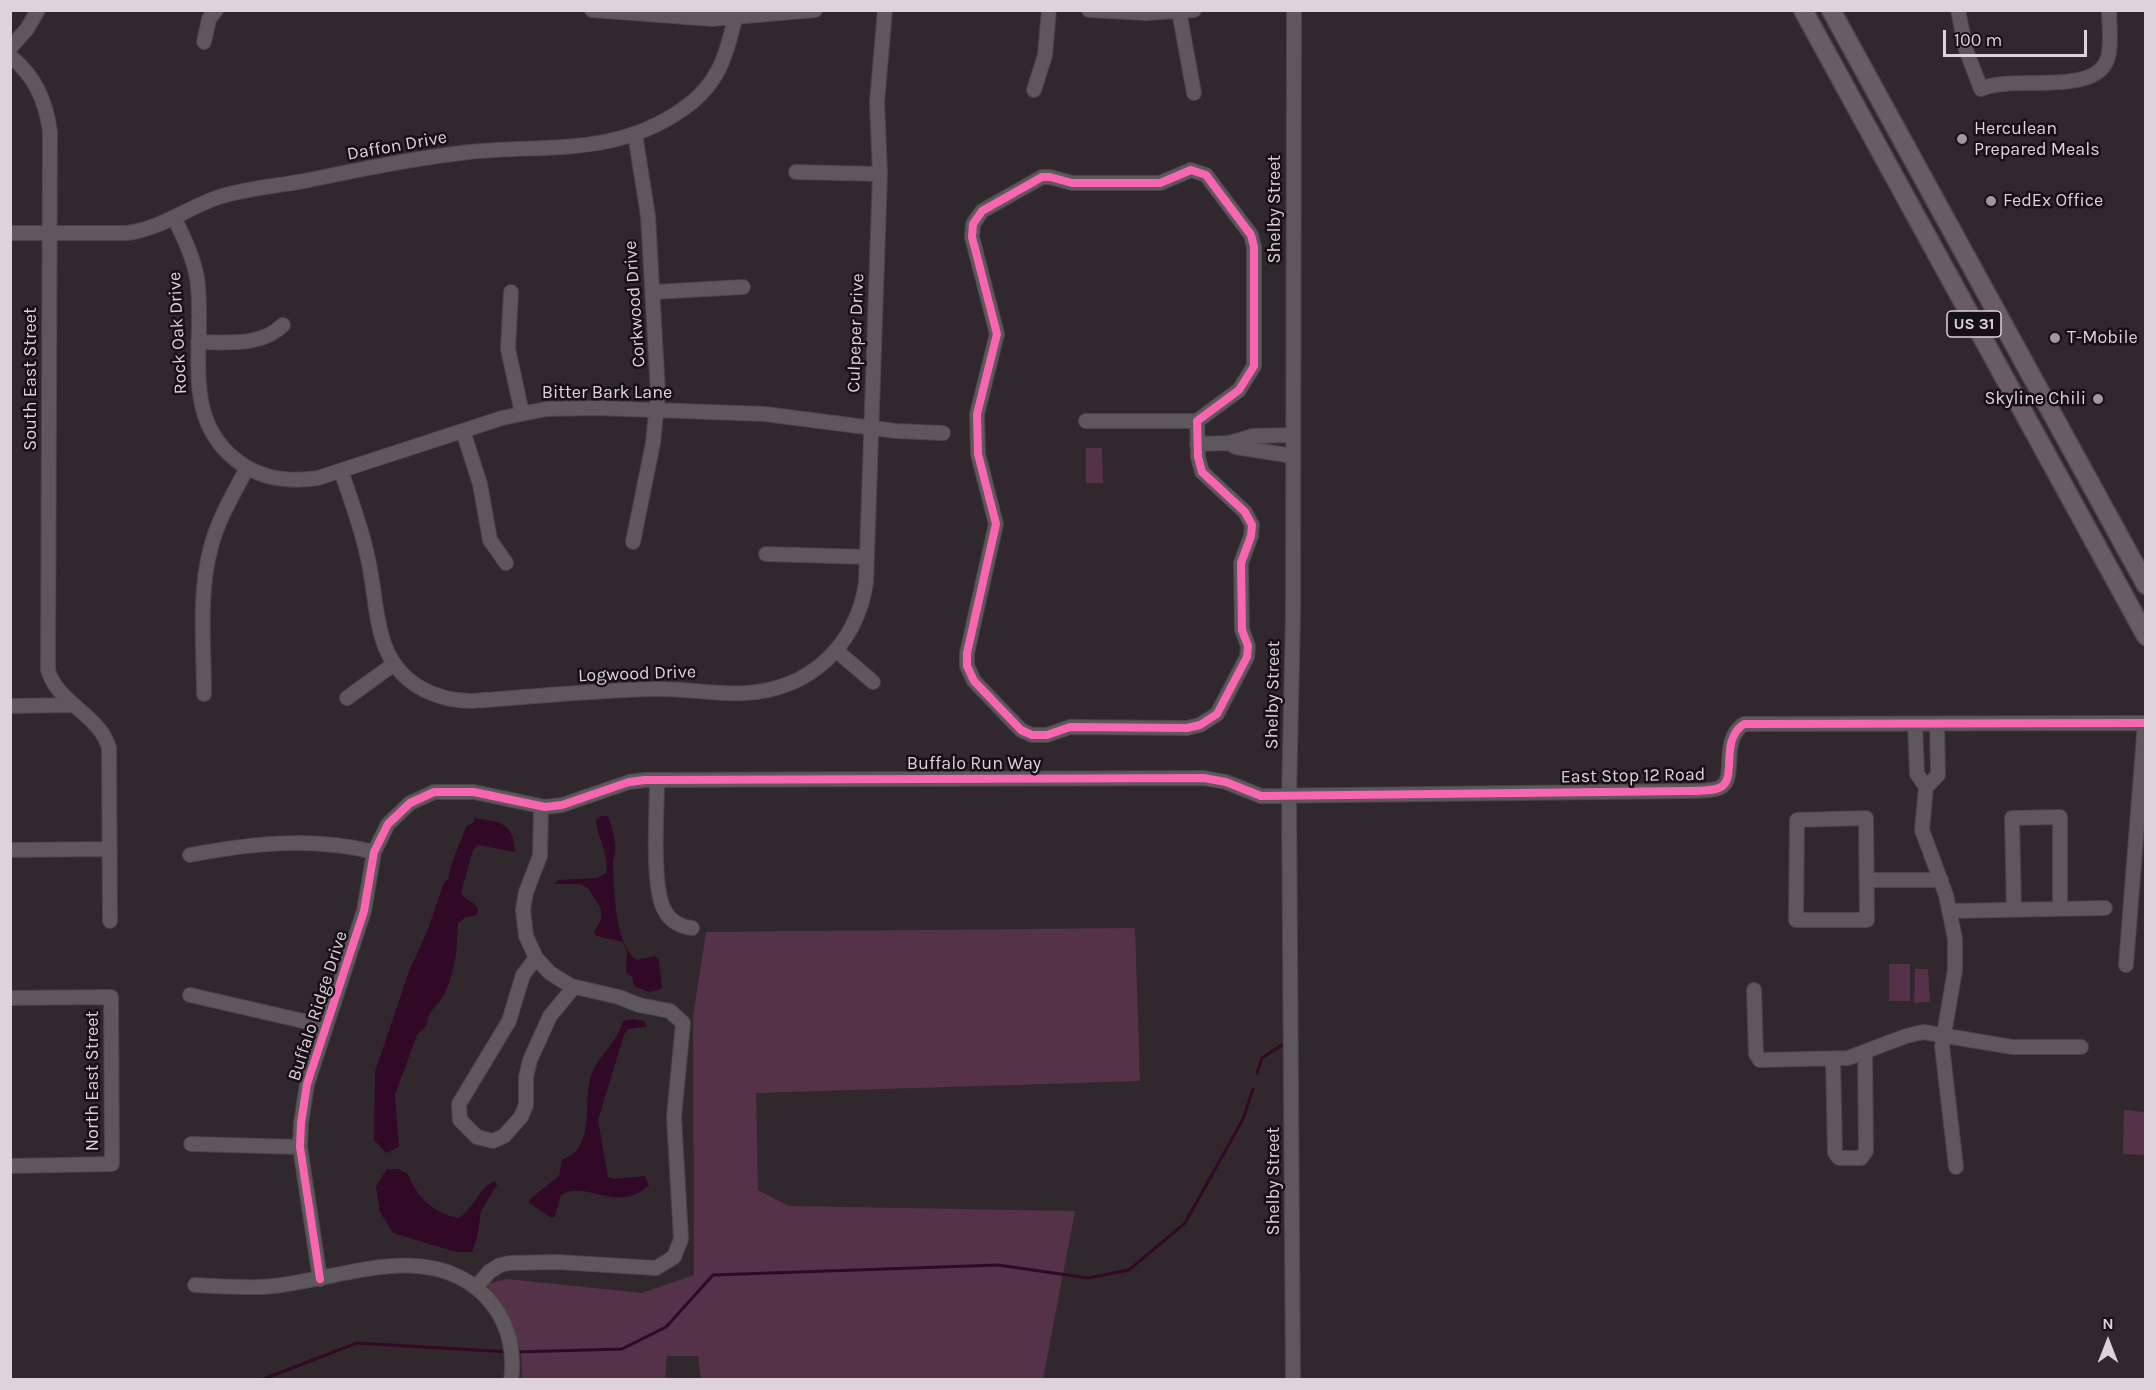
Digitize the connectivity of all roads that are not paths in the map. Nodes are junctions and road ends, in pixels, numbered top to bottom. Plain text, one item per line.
1 (38, 10) edge
2 (216, 10) edge
3 (592, 10) edge
4 (815, 10) edge
5 (885, 10) edge
6 (1049, 10) edge
7 (1089, 10) edge
8 (1194, 10) edge
9 (1294, 10) edge
10 (1803, 10) edge
11 (1831, 10) edge
12 (1958, 10) edge
13 (2109, 10) edge
14 (1179, 11) edge
15 (735, 18) junction
16 (204, 42) dead end
17 (10, 48) edge
18 (10, 56) edge
19 (1034, 90) dead end
20 (1194, 93) dead end
21 (635, 134) junction
22 (796, 172) dead end
23 (880, 174) junction
24 (174, 218) junction
25 (10, 233) edge
26 (50, 233) junction
27 (743, 287) dead end
28 (511, 292) dead end
29 (653, 292) junction
30 (283, 325) dead end
31 (198, 342) junction
32 (657, 410) junction
33 (522, 413) junction
34 (1086, 421) dead end
35 (1197, 421) junction
36 (871, 428) junction
37 (463, 431) junction
38 (943, 433) dead end
39 (1293, 435) junction
40 (1229, 443) junction
41 (1197, 444) junction
42 (1293, 456) junction
43 (247, 468) junction
44 (340, 471) junction
45 (633, 542) dead end
46 (766, 554) dead end
47 (867, 557) junction
48 (506, 563) dead end
49 (2145, 585) edge
50 (2145, 636) edge
51 (837, 651) junction
52 (394, 664) junction
53 (873, 682) dead end
54 (204, 694) dead end
55 (347, 698) dead end
56 (73, 705) junction
57 (10, 706) edge
58 (2145, 723) edge
59 (1915, 724) junction
60 (1936, 724) junction
61 (657, 780) junction
62 (1926, 787) junction
63 (1289, 796) junction
64 (2142, 806) edge
65 (541, 807) junction
66 (110, 849) junction
67 (10, 850) edge
68 (374, 852) junction
69 (190, 855) dead end
70 (1867, 880) junction
71 (1941, 880) junction
72 (2060, 908) junction
73 (2105, 908) dead end
74 (2014, 910) junction
75 (1951, 911) junction
76 (110, 921) dead end
77 (692, 928) dead end
78 (536, 958) junction
79 (2126, 965) dead end
80 (574, 987) junction
81 (1754, 990) dead end
82 (190, 995) dead end
83 (10, 998) edge
84 (325, 1026) junction
85 (1942, 1036) junction
86 (2081, 1047) dead end
87 (1864, 1053) junction
88 (1833, 1059) junction
89 (191, 1144) dead end
90 (300, 1147) junction
91 (10, 1166) edge
92 (1956, 1167) dead end
93 (320, 1279) junction
94 (195, 1285) dead end
95 (476, 1287) junction
96 (511, 1380) edge
97 (1293, 1380) edge

1 - 17 street
2 - 16 street
3 - 15 street
4 - 15 street
5 - 23 street, Culpeper Drive
6 - 19 street
7 - 14 street
8 - 14 street
9 - 39 street, Shelby Street
10 - 50 main road, US 31
11 - 49 main road, US 31
12 - 13 street
14 - 20 street
15 - 21 street, Daffon Drive
18 - 26 street, South East Street
21 - 24 street, Daffon Drive
21 - 29 street, Corkwood Drive
22 - 23 street
23 - 36 street, Culpeper Drive
24 - 26 street, Daffon Drive
24 - 31 street, Rock Oak Drive
25 - 26 street, Daffon Drive
26 - 56 street, South East Street
27 - 29 street
28 - 33 street
29 - 32 street, Corkwood Drive
30 - 31 street
31 - 43 street, Rock Oak Drive
32 - 33 street, Bitter Bark Lane
32 - 36 street, Bitter Bark Lane
32 - 45 street, Corkwood Drive
33 - 37 street, Bitter Bark Lane
34 - 35 street
35 - 41 street
35 - 41 street
36 - 38 street, Bitter Bark Lane
36 - 47 street, Culpeper Drive
37 - 44 street, Bitter Bark Lane
37 - 48 street
39 - 40 street
39 - 42 street, Shelby Street
40 - 41 street
40 - 42 street
42 - 63 street, Shelby Street
43 - 44 street, Bitter Bark Lane
43 - 54 street
44 - 52 street
46 - 47 street
47 - 51 street, Culpeper Drive
51 - 52 street, Logwood Drive
51 - 53 street
52 - 55 street
56 - 57 street
56 - 66 street, South East Street
58 - 60 street, East Stop 12 Road
58 - 64 street
59 - 60 street, East Stop 12 Road
59 - 62 street
59 - 63 street, East Stop 12 Road
60 - 62 street
61 - 63 street, Buffalo Run Way
61 - 65 street, Buffalo Run Way
61 - 77 street
62 - 71 street
63 - 97 street, Shelby Street
64 - 79 street
65 - 68 street, Buffalo Ridge Drive
65 - 78 street
66 - 67 street
66 - 76 street, South East Street
68 - 69 street
68 - 84 street, Buffalo Ridge Drive
70 - 70 street
70 - 71 street
71 - 75 street
72 - 73 street
72 - 74 street
72 - 74 street
74 - 75 street
75 - 85 street
78 - 80 street
78 - 80 street
80 - 95 street
81 - 88 street
82 - 84 street
83 - 91 street, North East Street
84 - 90 street, Buffalo Ridge Drive
85 - 86 street
85 - 87 street
85 - 92 street
87 - 88 street
87 - 88 street
89 - 90 street
90 - 93 street, Buffalo Ridge Drive
93 - 94 street
93 - 95 street
95 - 96 street

